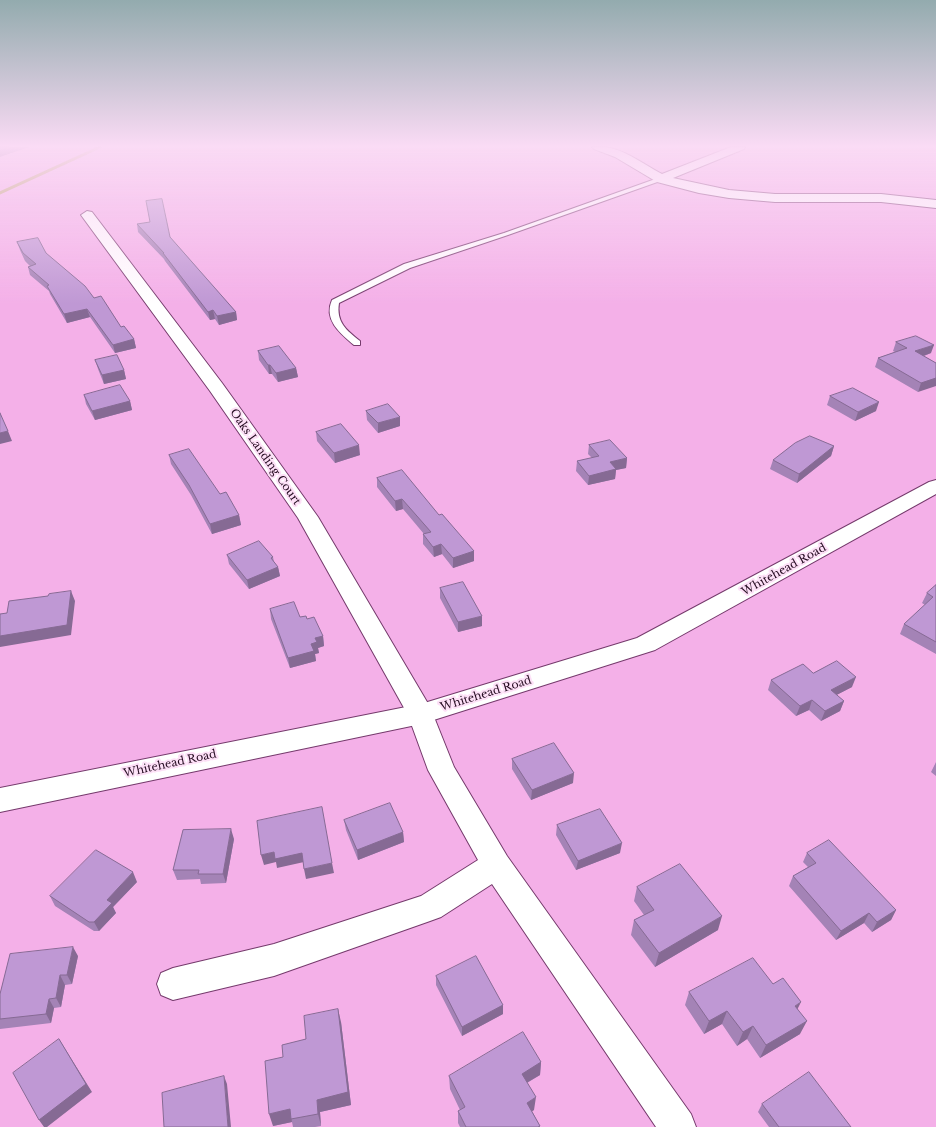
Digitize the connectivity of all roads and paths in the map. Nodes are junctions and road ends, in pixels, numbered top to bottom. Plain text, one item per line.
1 (603, 200) edge
2 (899, 200) edge
3 (936, 204) edge
4 (87, 215) dead end
5 (357, 343) dead end
6 (935, 487) edge
7 (421, 714) junction
8 (0, 800) edge
9 (496, 865) junction
10 (173, 984) dead end
11 (678, 1127) edge

1 - 5 lane
2 - 3 street
4 - 7 street, Oaks Landing Court
6 - 7 street, Whitehead Road
7 - 8 street, Whitehead Road
7 - 9 street, Oaks Landing Court
9 - 10 street
9 - 11 street, Oaks Landing Court

